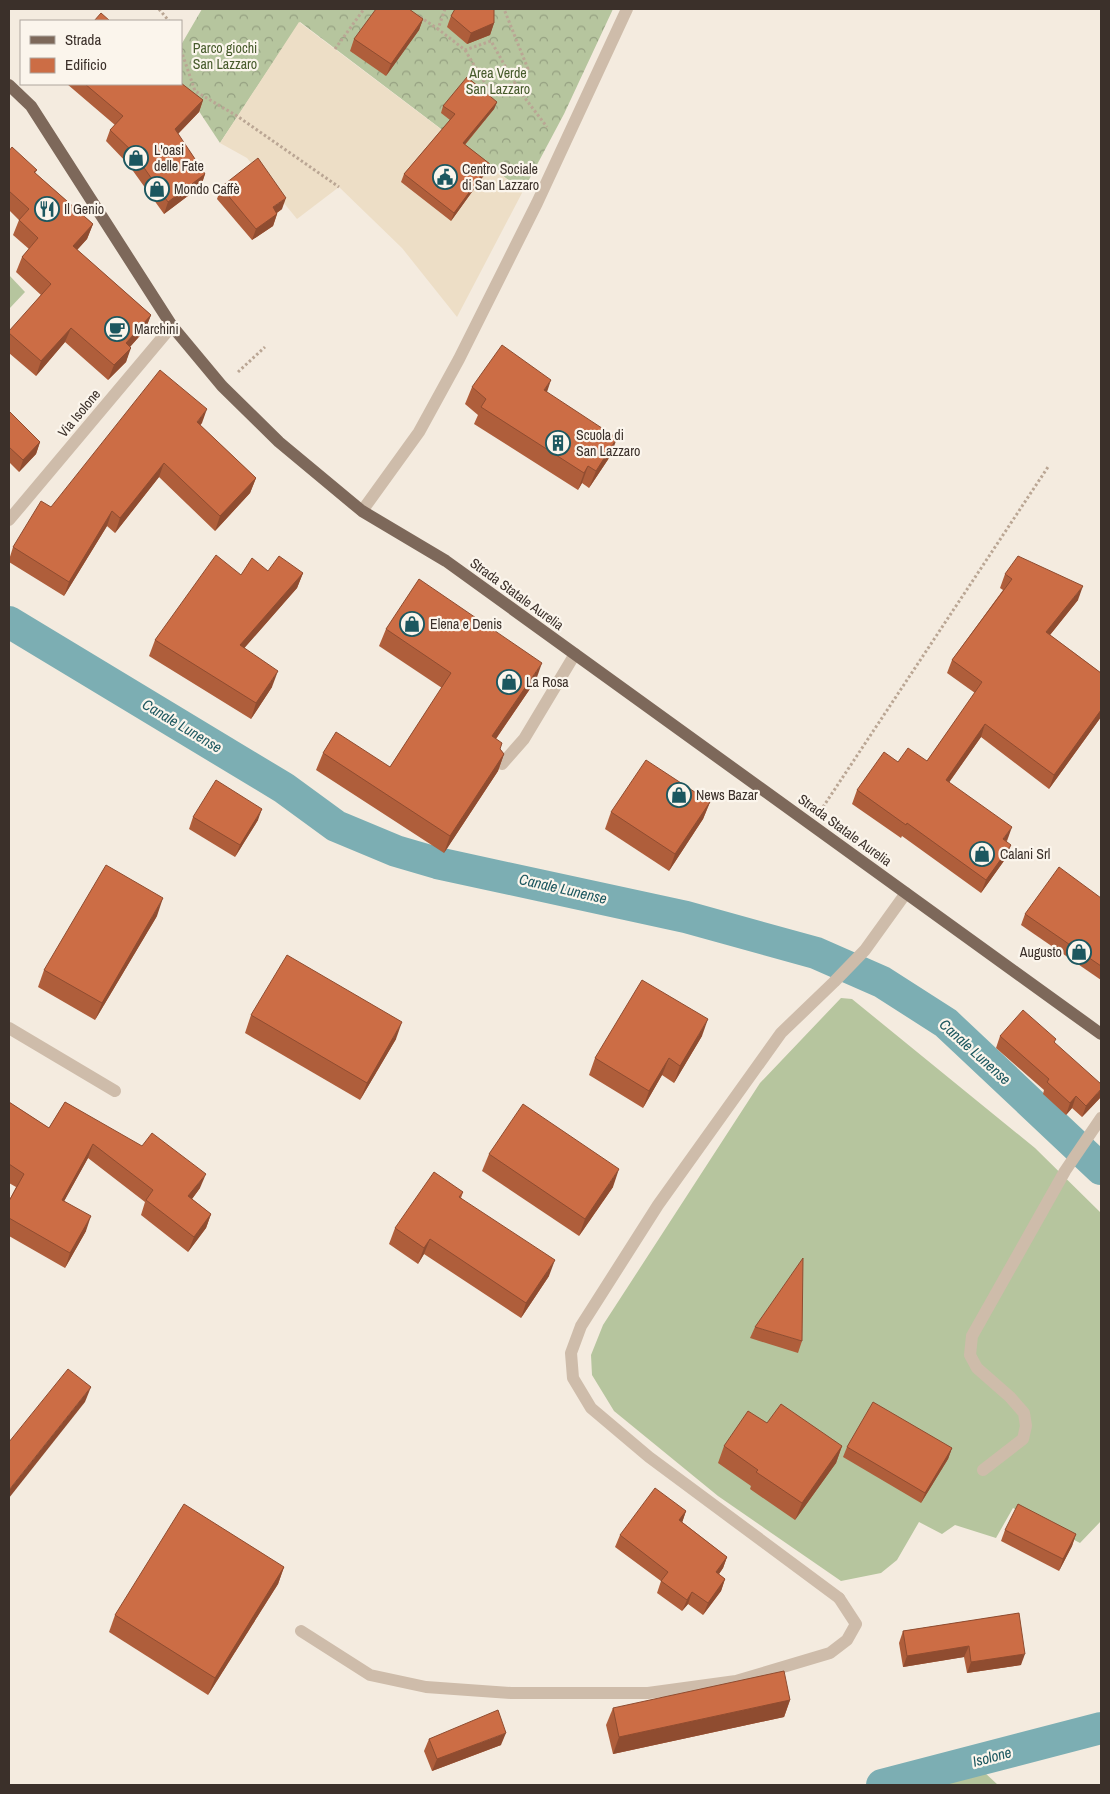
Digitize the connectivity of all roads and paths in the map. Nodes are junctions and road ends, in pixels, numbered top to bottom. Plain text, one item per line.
1 (159, 9) edge
2 (364, 9) edge
3 (445, 9) edge
4 (504, 9) edge
5 (627, 9) edge
6 (415, 14) edge
7 (168, 20) edge
8 (438, 29) junction
9 (335, 49) dead end
10 (465, 50) junction
11 (182, 53) edge
12 (514, 83) junction
13 (9, 85) edge
14 (563, 147) junction
15 (339, 187) dead end
16 (172, 326) junction
17 (265, 347) dead end
18 (222, 386) junction
19 (1048, 467) dead end
20 (362, 511) junction
21 (9, 520) edge
22 (575, 654) junction
23 (502, 764) edge
24 (811, 824) junction
25 (906, 893) junction
26 (9, 1028) edge
27 (1101, 1034) edge
28 (115, 1091) dead end
29 (1099, 1122) edge
30 (983, 1470) dead end
31 (301, 1631) dead end

1 - 7 path
2 - 9 path
3 - 8 path
4 - 12 path
5 - 14 street
6 - 8 path
8 - 10 path
10 - 12 path
10 - 12 path
11 - 15 path
12 - 14 path
13 - 16 main road, Strada Statale Aurelia
14 - 20 street
16 - 18 main road, Strada Statale Aurelia
16 - 21 street, Via Isolone
17 - 18 path
18 - 20 main road, Strada Statale Aurelia
19 - 24 path
20 - 22 main road, Strada Statale Aurelia
22 - 23 street
22 - 24 main road, Strada Statale Aurelia
24 - 25 main road, Strada Statale Aurelia
25 - 27 main road, Strada Statale Aurelia
25 - 31 street
26 - 28 street
29 - 30 street

